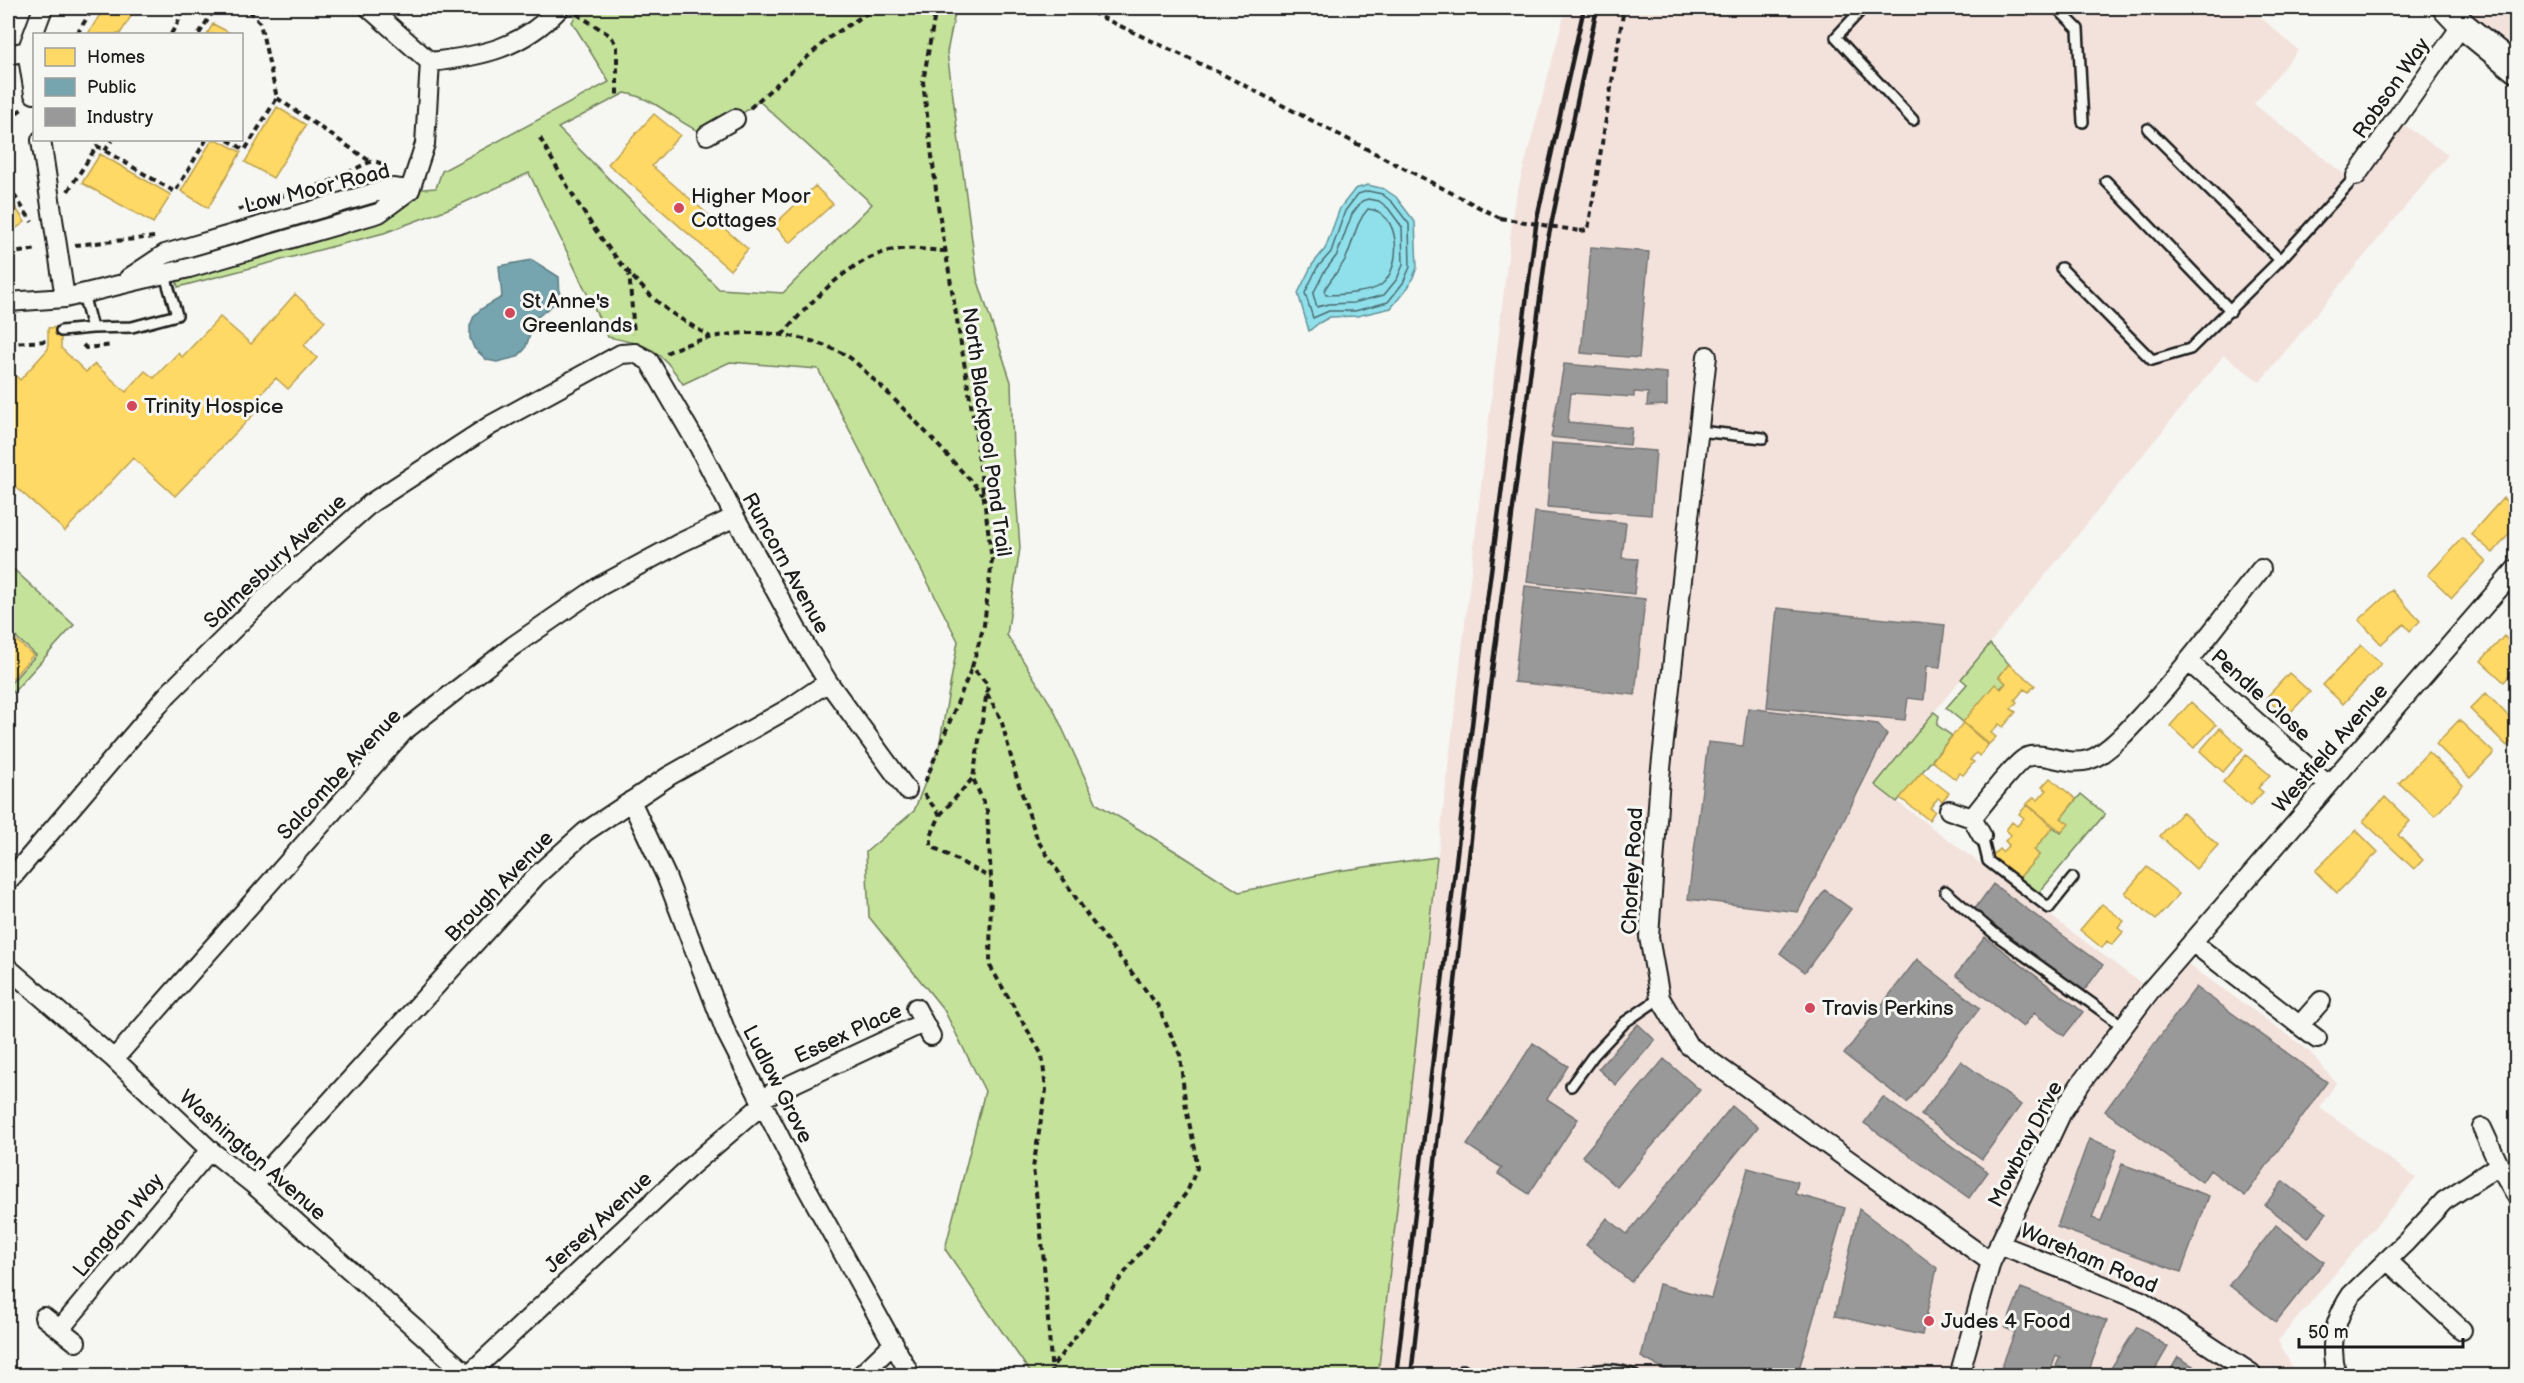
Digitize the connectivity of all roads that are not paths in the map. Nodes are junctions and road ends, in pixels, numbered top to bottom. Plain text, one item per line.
1 (43, 8) edge
2 (369, 8) edge
3 (1863, 8) edge
4 (2057, 8) edge
5 (567, 10) edge
6 (2454, 16) edge
7 (34, 33) edge
8 (33, 35) edge
9 (27, 51) junction
10 (8, 55) edge
11 (430, 62) junction
12 (2517, 69) edge
13 (33, 88) edge
14 (735, 119) road end
15 (1913, 120) dead end
16 (2083, 122) dead end
17 (2148, 129) dead end
18 (707, 135) dead end
19 (41, 141) edge
20 (2356, 176) joint
21 (2106, 182) dead end
22 (2280, 260) junction
23 (162, 266) junction
24 (2061, 268) dead end
25 (83, 294) junction
26 (65, 298) junction
27 (8, 302) edge
28 (2231, 311) junction
29 (92, 328) junction
30 (62, 331) dead end
31 (1707, 356) dead end
32 (642, 357) joint
33 (1699, 431) junction
34 (1763, 438) dead end
35 (735, 517) junction
36 (2261, 569) dead end
37 (2517, 569) edge
38 (2190, 663) junction
39 (828, 682) junction
40 (2328, 785) junction
41 (908, 790) dead end
42 (631, 801) junction
43 (1949, 810) dead end
44 (1972, 818) junction
45 (1982, 836) joint
46 (2073, 878) dead end
47 (8, 882) edge
48 (1945, 891) dead end
49 (2192, 942) junction
50 (2179, 958) joint
51 (8, 968) edge
52 (1660, 998) junction
53 (2321, 1001) dead end
54 (923, 1022) dead end
55 (2300, 1025) junction
56 (2122, 1026) junction
57 (2317, 1039) dead end
58 (114, 1059) junction
59 (1571, 1086) dead end
60 (761, 1102) junction
61 (2482, 1128) dead end
62 (210, 1149) junction
63 (2499, 1165) junction
64 (254, 1185) junction
65 (2517, 1195) edge
66 (1999, 1244) junction
67 (2387, 1260) junction
68 (1991, 1262) junction
69 (44, 1317) dead end
70 (60, 1329) junction
71 (2462, 1330) dead end
72 (76, 1342) dead end
73 (894, 1343) junction
74 (2251, 1373) dead end
75 (468, 1375) edge
76 (860, 1376) edge
77 (911, 1376) edge
78 (1570, 1376) edge
79 (1635, 1376) edge
80 (1959, 1376) edge
81 (2337, 1376) edge

1 - 7 street
2 - 11 street
3 - 15 lane
4 - 16 lane
5 - 11 street
6 - 12 main road
6 - 20 street, Robson Way
8 - 9 street
9 - 10 street
9 - 13 street
11 - 23 street, Low Moor Road
14 - 18 street
17 - 22 lane
19 - 26 street
20 - 22 lane
21 - 28 lane
22 - 28 lane
23 - 25 street, Low Moor Road
23 - 29 lane
24 - 28 lane
25 - 26 street, Low Moor Road
25 - 29 lane
26 - 27 street, Low Moor Road
29 - 30 lane
31 - 33 street, Chorley Road
32 - 35 street, Runcorn Avenue
32 - 47 street, Salmesbury Avenue
33 - 34 lane
33 - 52 street, Chorley Road
35 - 39 street, Runcorn Avenue
35 - 58 street, Salcombe Avenue
36 - 38 street, Pendle Close
37 - 40 street, Westfield Avenue
38 - 40 street, Pendle Close
38 - 44 street, Pendle Close
39 - 41 street, Runcorn Avenue
39 - 42 street, Brough Avenue
40 - 49 street, Westfield Avenue
42 - 60 street, Ludlow Grove
42 - 64 street, Brough Avenue
43 - 44 street
44 - 45 street
45 - 46 lane
48 - 56 lane
49 - 50 street, Westfield Avenue
49 - 55 street
50 - 56 street, Mowbray Drive
51 - 58 street, Washington Avenue
52 - 59 lane
52 - 68 street, Chorley Road
53 - 55 street
54 - 60 street, Essex Place
55 - 57 street
56 - 66 street, Mowbray Drive
58 - 62 street, Washington Avenue
60 - 73 street, Ludlow Grove
60 - 75 street, Jersey Avenue
61 - 63 street
62 - 64 street, Washington Avenue
62 - 70 street, Langdon Way
63 - 65 street
63 - 67 street
64 - 75 street, Washington Avenue
66 - 68 street, Mowbray Drive
66 - 74 street, Wareham Road
67 - 71 street
67 - 81 street
68 - 80 street, Mowbray Drive
69 - 70 street
70 - 72 street
73 - 76 street
73 - 77 street, Ludlow Grove
78 - 79 lane

